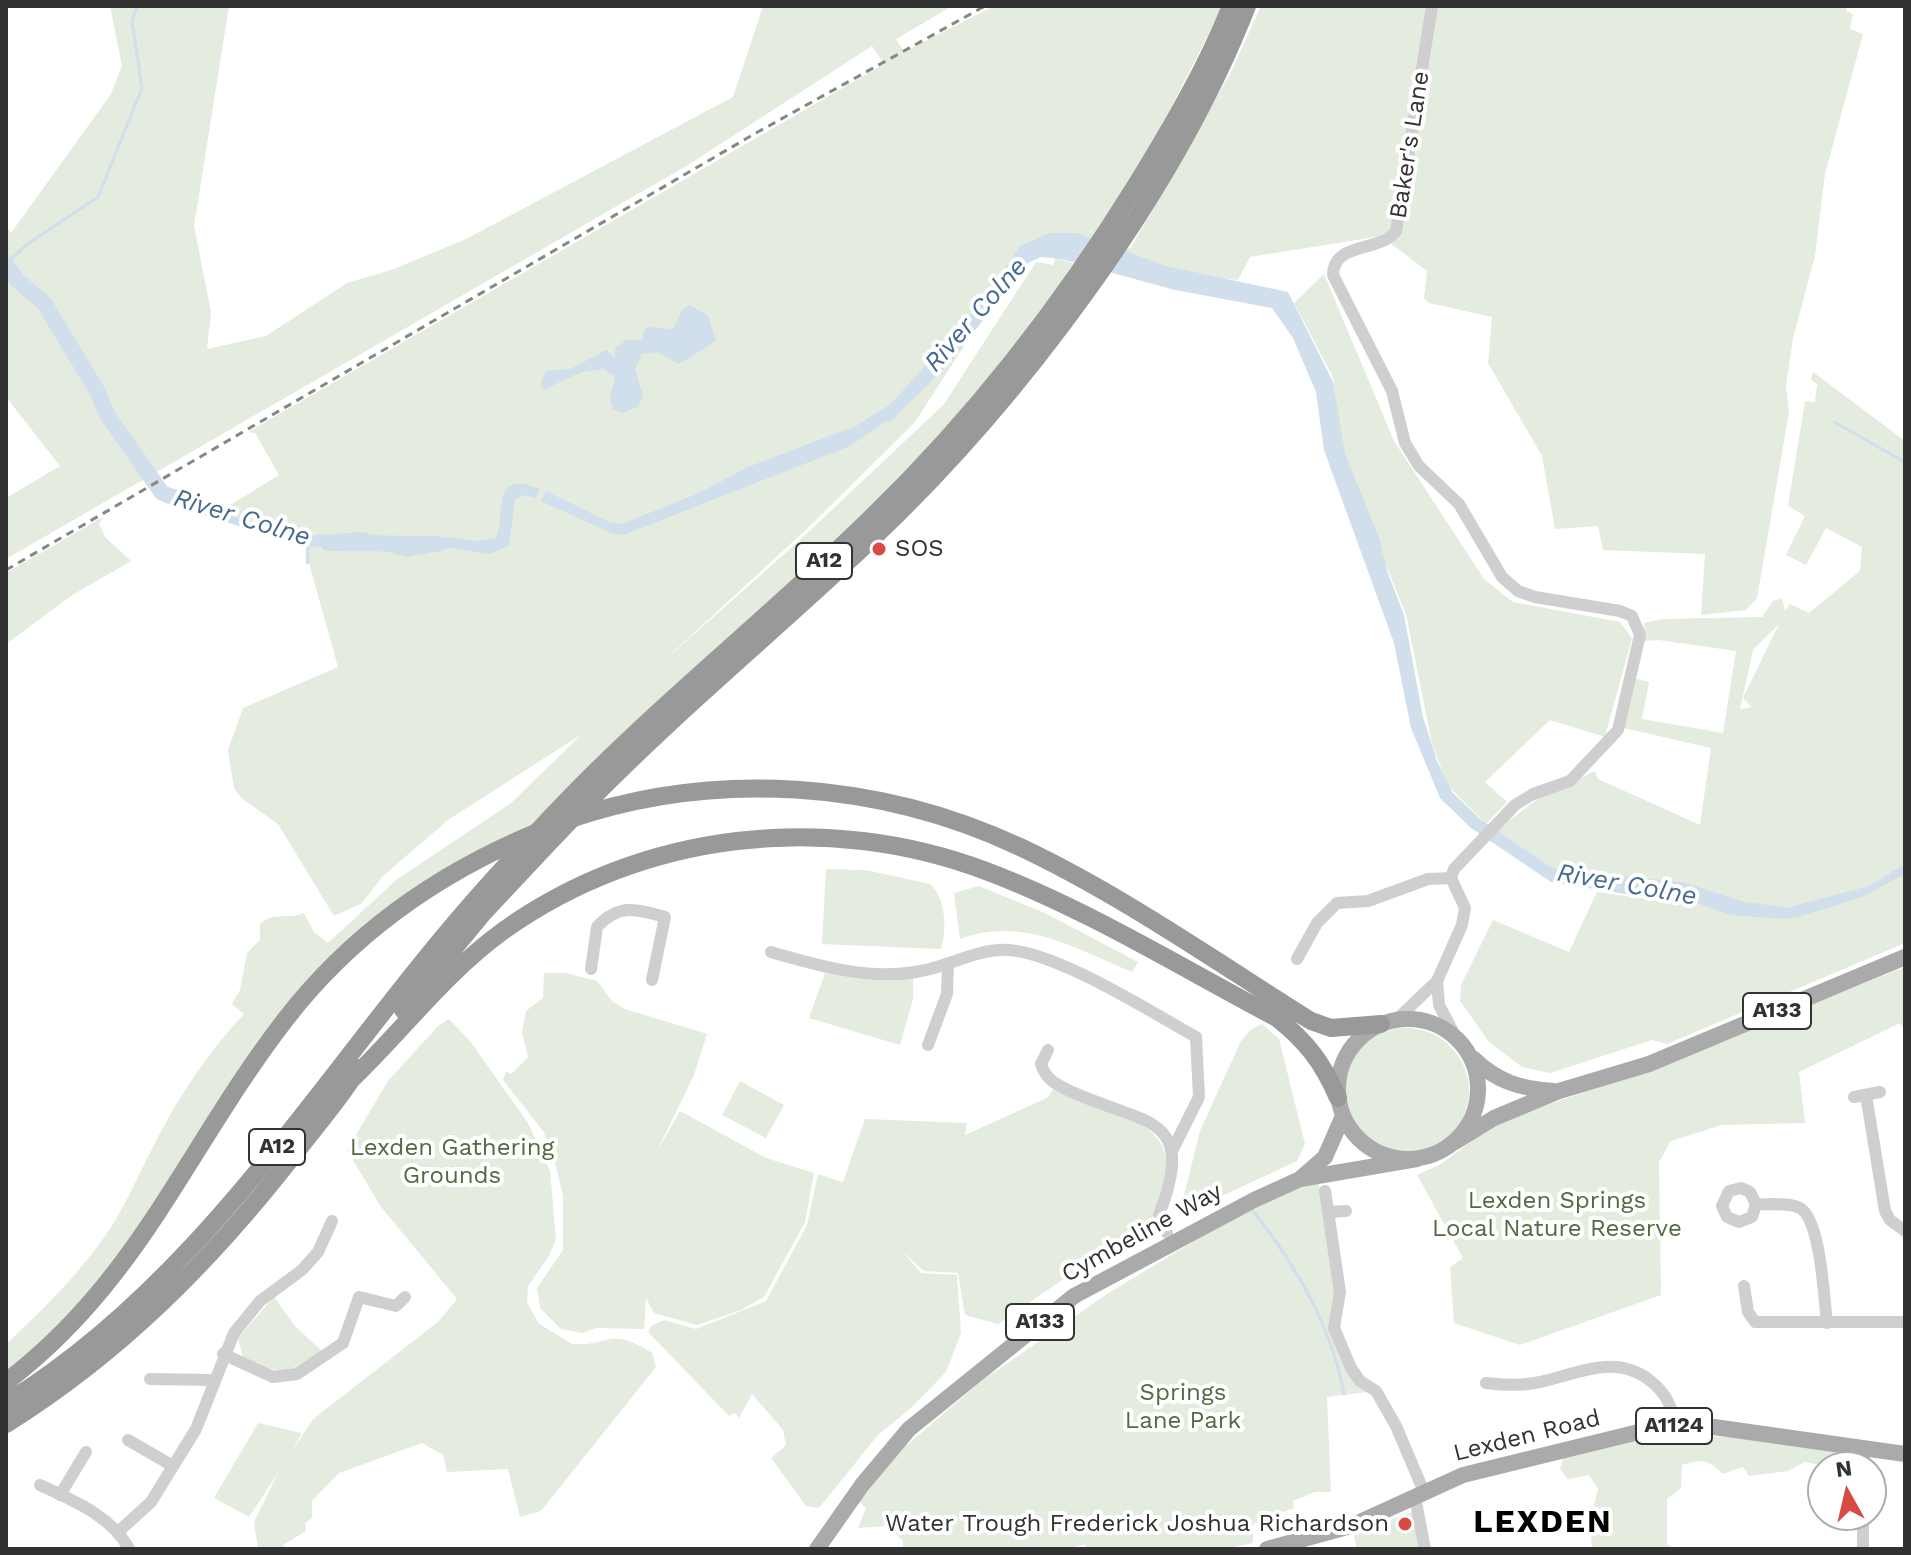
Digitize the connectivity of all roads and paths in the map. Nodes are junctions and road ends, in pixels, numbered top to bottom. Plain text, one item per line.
1 (1231, 6) edge
2 (1247, 6) edge
3 (1432, 6) edge
4 (1126, 216) junction
5 (1076, 290) junction
6 (1451, 878) junction
7 (771, 952) dead end
8 (1905, 957) edge
9 (1297, 959) dead end
10 (948, 964) junction
11 (591, 969) dead end
12 (652, 980) dead end
13 (1437, 981) junction
14 (1389, 1022) junction
15 (1457, 1039) junction
16 (928, 1045) dead end
17 (1048, 1050) dead end
18 (1470, 1055) junction
19 (352, 1079) junction
20 (1559, 1091) junction
21 (1880, 1092) dead end
22 (1341, 1107) junction
23 (1455, 1142) junction
24 (1173, 1149) junction
25 (1417, 1159) junction
26 (1300, 1179) junction
27 (1325, 1191) dead end
28 (1756, 1204) dead end
29 (1346, 1211) dead end
30 (1328, 1212) junction
31 (332, 1221) dead end
32 (1905, 1231) edge
33 (1167, 1233) dead end
34 (1744, 1286) dead end
35 (405, 1297) dead end
36 (1905, 1322) edge
37 (1827, 1323) junction
38 (223, 1354) junction
39 (150, 1379) dead end
40 (214, 1380) junction
41 (6, 1382) edge
42 (1486, 1383) dead end
43 (6, 1403) edge
44 (6, 1424) edge
45 (1675, 1426) junction
46 (128, 1440) dead end
47 (1864, 1448) joint
48 (86, 1452) dead end
49 (1905, 1454) edge
50 (173, 1466) junction
51 (40, 1485) dead end
52 (60, 1495) junction
53 (1420, 1495) junction
54 (118, 1532) junction
55 (817, 1542) edge
56 (129, 1549) edge
57 (1267, 1549) edge
58 (1425, 1549) edge

1 - 4 highway, A12
2 - 4 highway, A12
3 - 6 street, Baker's Lane
4 - 5 highway, A12
5 - 19 highway, A12, bridge
5 - 43 highway, A12, bridge
6 - 9 street
6 - 13 street
7 - 10 street
8 - 20 main road, A133
10 - 16 street
10 - 24 street
11 - 12 street
13 - 14 street
13 - 15 street
14 - 15 main road
14 - 22 main road
14 - 41 highway, A12
15 - 18 main road
17 - 24 street
18 - 20 main road, A133
18 - 23 main road
19 - 22 highway, A12
19 - 44 highway, A12
20 - 23 main road, A133
21 - 32 street
22 - 25 main road
22 - 26 main road, Cymbeline Way / A133
23 - 25 main road
24 - 33 street
25 - 26 main road, Cymbeline Way / A133
26 - 55 main road, Cymbeline Way / A133
27 - 30 street
28 - 37 street
29 - 30 street
30 - 53 street
31 - 38 street
34 - 37 street
35 - 38 street
36 - 37 street
38 - 40 street
39 - 40 street
40 - 50 street
42 - 45 street
45 - 47 main road, Lexden Road / A1124
45 - 53 main road, Lexden Road / A1124
46 - 50 street
47 - 49 main road, Lexden Road / A1124
48 - 52 street
50 - 54 street
51 - 52 street
52 - 54 street
53 - 57 main road, Lexden Road / A1124
53 - 58 street
54 - 56 street

